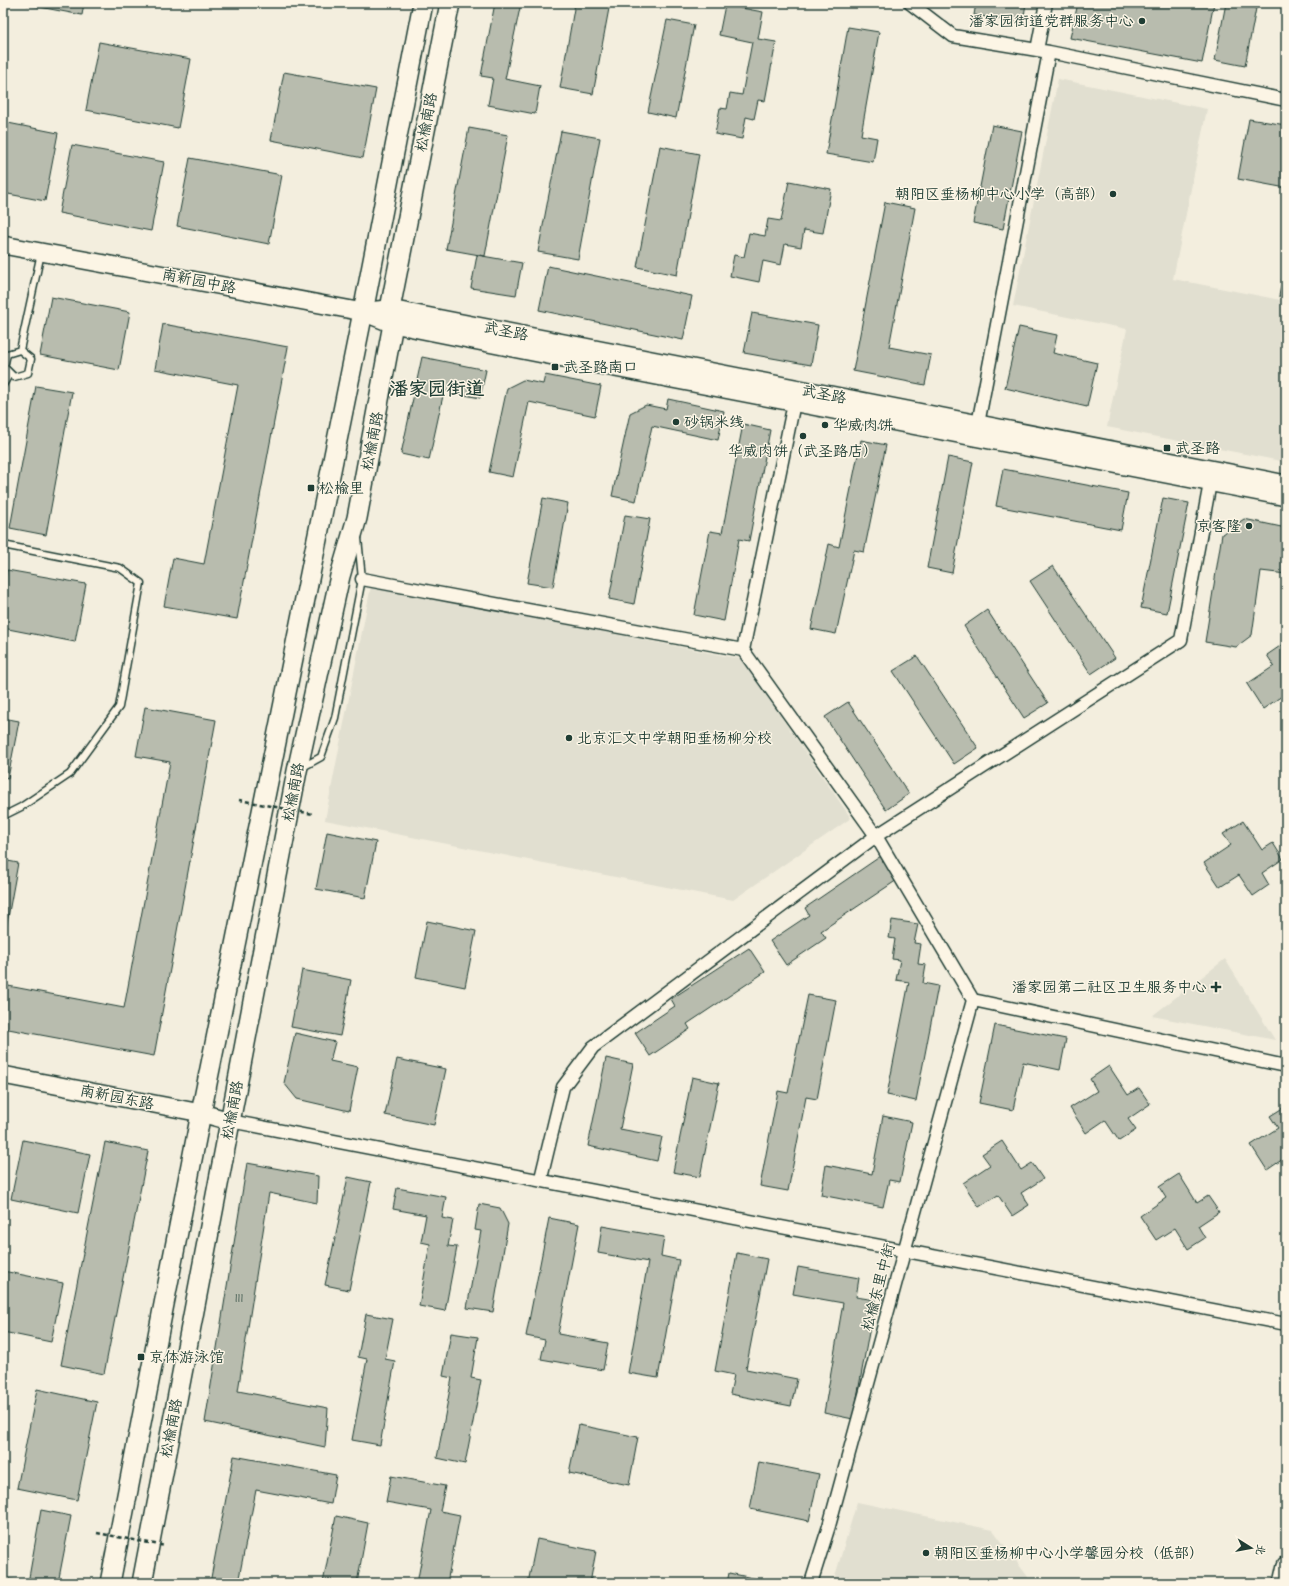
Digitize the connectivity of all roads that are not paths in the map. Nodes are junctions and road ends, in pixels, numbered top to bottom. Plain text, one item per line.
1 (423, 3) edge
2 (450, 3) edge
3 (910, 3) edge
4 (1046, 3) edge
5 (1043, 51) junction
6 (1286, 100) edge
7 (3, 245) edge
8 (41, 252) junction
9 (362, 312) junction
10 (392, 316) junction
11 (20, 350) junction
12 (10, 373) junction
13 (3, 385) edge
14 (794, 403) junction
15 (978, 424) junction
16 (1210, 483) junction
17 (1286, 484) edge
18 (1286, 497) edge
19 (357, 518) junction
20 (3, 545) edge
21 (362, 579) junction
22 (743, 650) junction
23 (297, 771) junction
24 (3, 816) edge
25 (876, 836) junction
26 (973, 1000) junction
27 (1286, 1066) edge
28 (3, 1075) edge
29 (201, 1113) junction
30 (230, 1121) junction
31 (541, 1178) junction
32 (905, 1248) junction
33 (1286, 1324) edge
34 (1286, 1565) edge
35 (110, 1583) edge
36 (142, 1583) edge
37 (811, 1583) edge
38 (1282, 1583) edge

1 - 9 main road, 松榆南路
2 - 10 main road, 松榆南路
3 - 5 street
4 - 5 street
5 - 6 street
5 - 15 street
7 - 8 street, 南新园中路
8 - 9 street, 南新园中路
8 - 11 lane
9 - 10 street, 南新园中路
9 - 29 main road, 松榆南路
10 - 14 street, 武圣路
10 - 15 street, 武圣路
10 - 19 main road, 松榆南路
11 - 12 lane
11 - 12 lane
12 - 13 lane
14 - 16 street, 武圣路
14 - 22 street
15 - 17 street, 武圣路
16 - 18 street, 武圣路
16 - 25 street
19 - 21 lane
19 - 23 main road, 松榆南路
20 - 24 lane
21 - 22 street
21 - 23 lane
22 - 25 street
23 - 30 main road, 松榆南路
25 - 26 street
25 - 31 street
26 - 27 street
26 - 32 street, 松榆东里中街
28 - 29 street, 南新园东路
29 - 30 street, 南新园东路
29 - 35 main road, 松榆南路
30 - 31 street
30 - 36 main road, 松榆南路
31 - 32 street
32 - 33 street
32 - 37 street, 松榆东里中街
34 - 38 street

